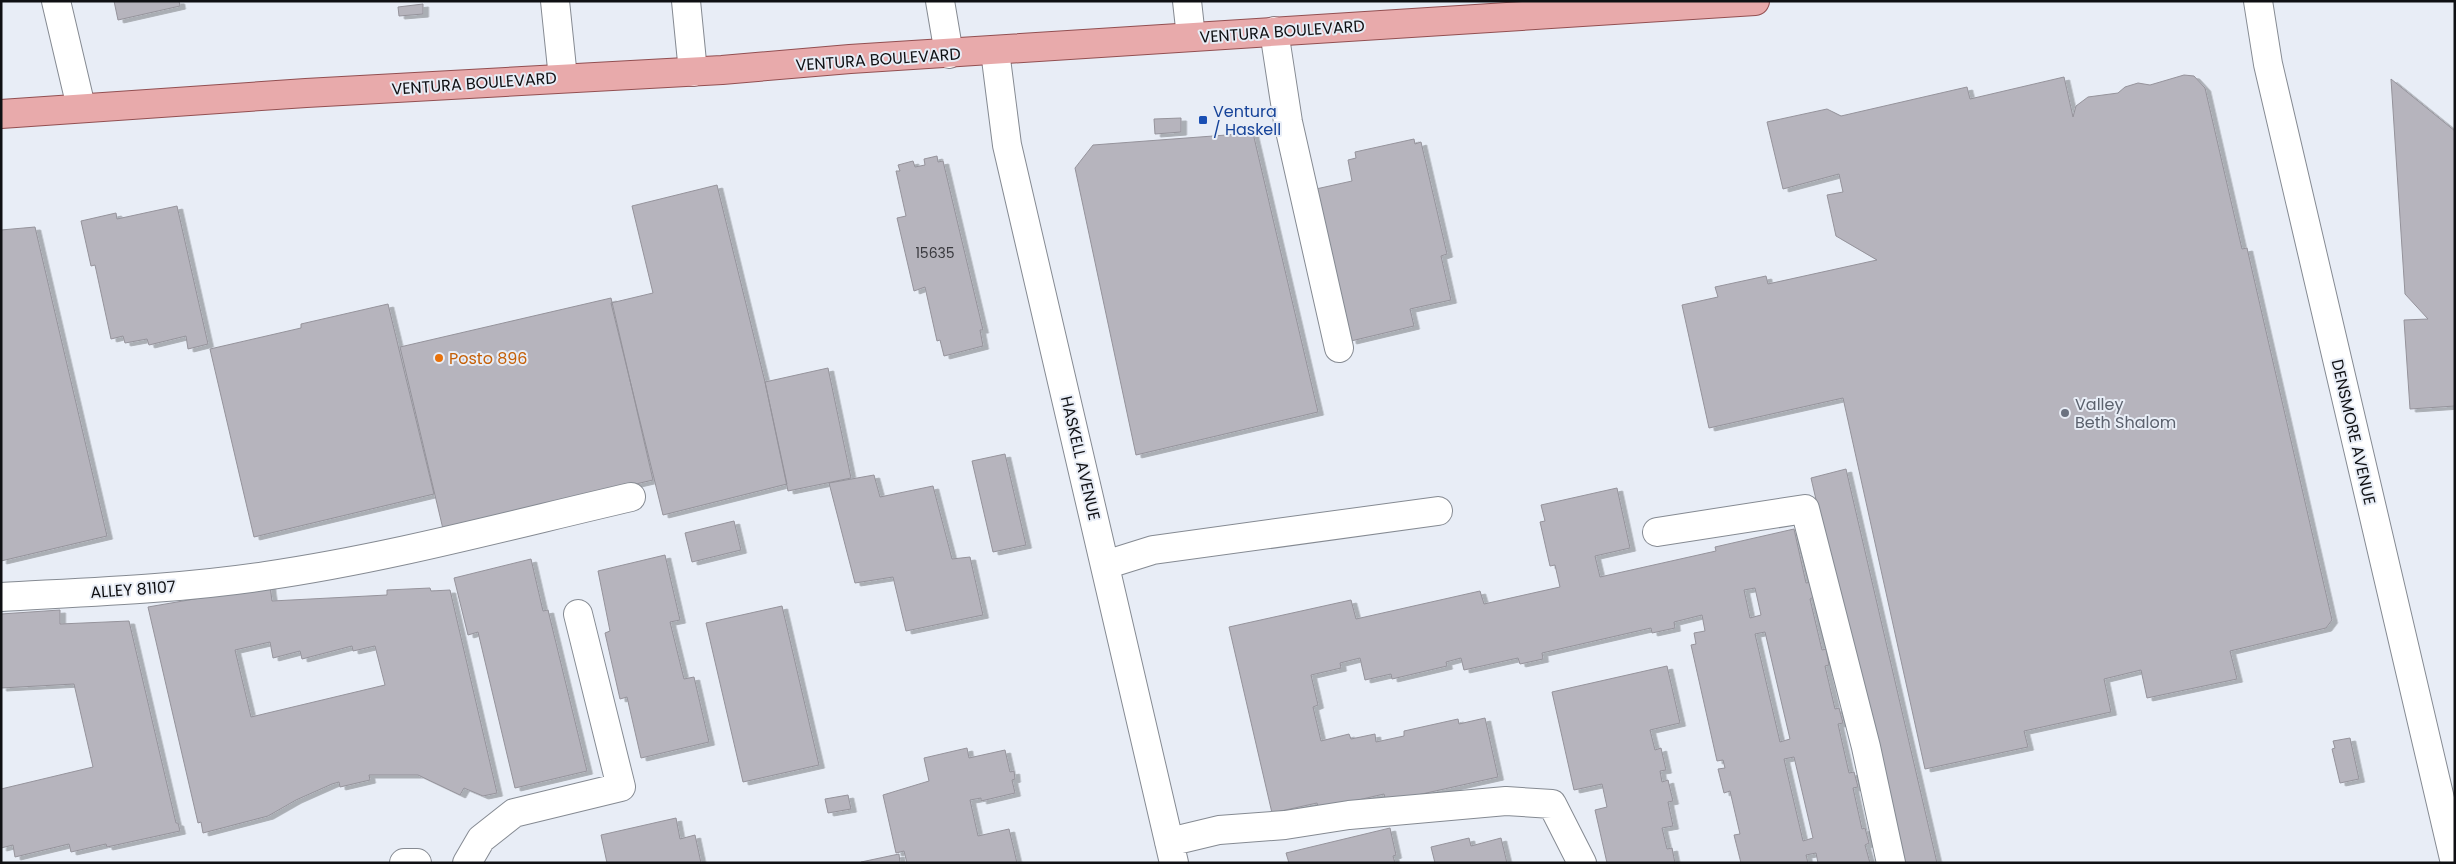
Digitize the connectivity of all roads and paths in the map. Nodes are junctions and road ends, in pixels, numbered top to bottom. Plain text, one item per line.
1 (56, 1) edge
2 (555, 1) edge
3 (686, 1) edge
4 (940, 1) edge
5 (1188, 1) edge
6 (1755, 1) edge
7 (2258, 1) edge
8 (1274, 31) junction
9 (1191, 37) junction
10 (995, 51) junction
11 (949, 54) junction
12 (693, 72) junction
13 (564, 78) junction
14 (81, 107) junction
15 (1, 114) edge
16 (1339, 348) dead end
17 (631, 497) dead end
18 (1438, 510) dead end
19 (1657, 532) dead end
20 (1105, 565) junction
21 (1, 598) edge
22 (578, 614) dead end
23 (2448, 797) edge
24 (1171, 852) edge
25 (404, 863) edge
26 (417, 863) edge
27 (467, 863) edge
28 (1582, 863) edge
29 (1891, 863) edge
30 (2455, 863) edge

1 - 14 street
2 - 13 street
3 - 12 street
4 - 11 street
5 - 9 street
6 - 8 main road, VENTURA BOULEVARD
7 - 23 street, DENSMORE AVENUE
8 - 9 main road, VENTURA BOULEVARD
8 - 16 street
9 - 10 main road, VENTURA BOULEVARD
10 - 11 main road, VENTURA BOULEVARD
10 - 20 street, HASKELL AVENUE
11 - 12 main road, VENTURA BOULEVARD
12 - 13 main road, VENTURA BOULEVARD
13 - 14 main road, VENTURA BOULEVARD
14 - 15 main road, VENTURA BOULEVARD
17 - 21 street, ALLEY 81107
18 - 20 street
19 - 29 street
20 - 24 street, HASKELL AVENUE
22 - 27 street
23 - 30 street, DENSMORE AVENUE
24 - 28 street
25 - 26 street

